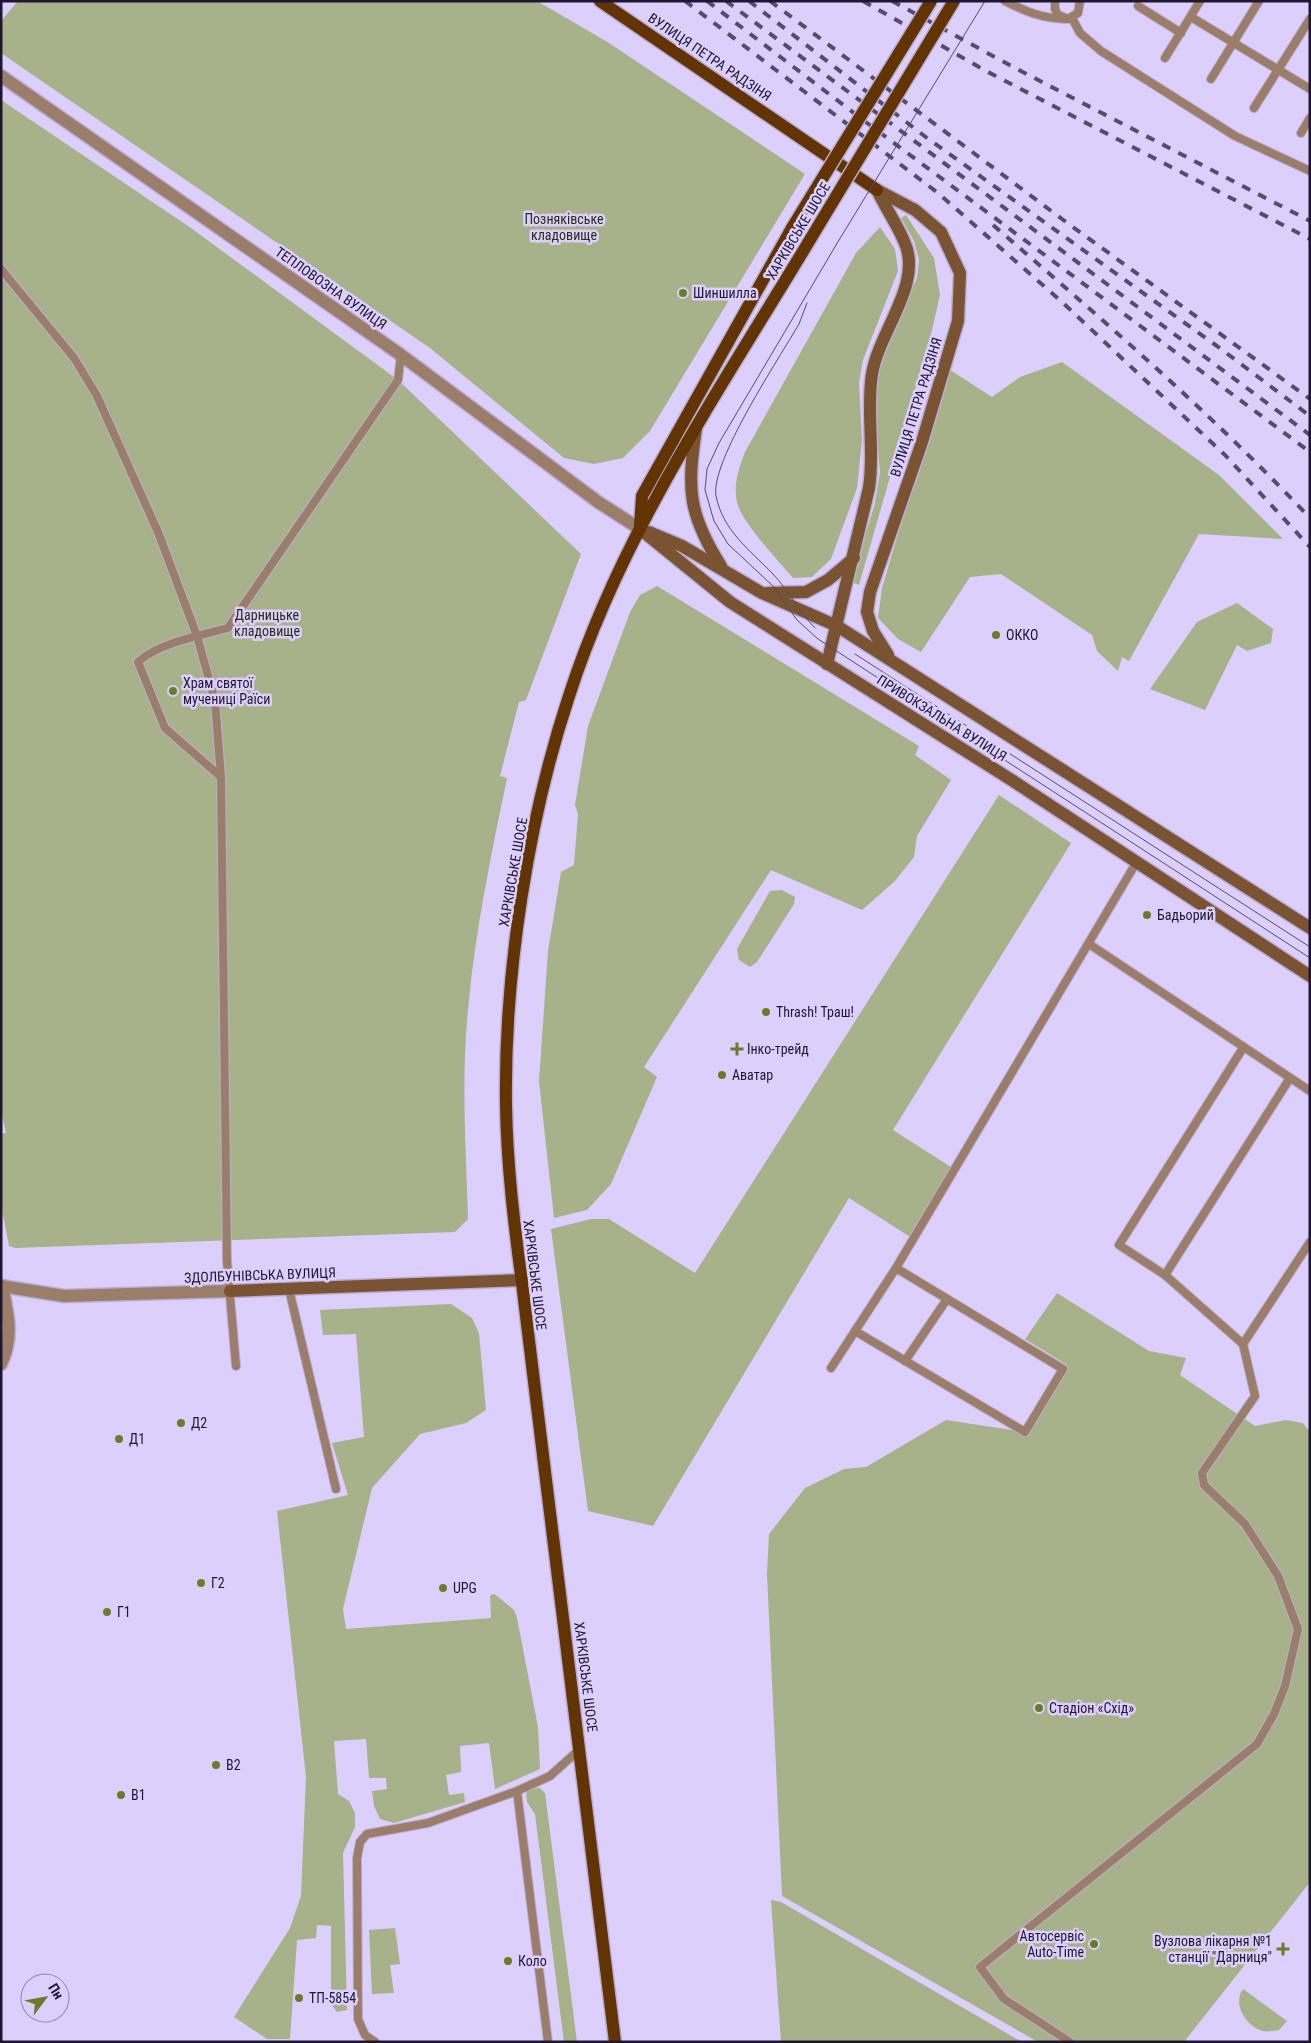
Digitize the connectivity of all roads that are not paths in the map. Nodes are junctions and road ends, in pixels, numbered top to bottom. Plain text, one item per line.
1 (600, 1) edge
2 (931, 1) edge
3 (954, 1) edge
4 (1005, 1) edge
5 (1055, 1) edge
6 (1200, 1) edge
7 (1259, 1) edge
8 (1081, 3) edge
9 (1138, 6) dead end
10 (1191, 17) junction
11 (1068, 18) junction
12 (1310, 19) edge
13 (1181, 33) junction
14 (1165, 58) dead end
15 (1, 76) edge
16 (1211, 79) dead end
17 (1310, 89) edge
18 (1254, 108) dead end
19 (1310, 118) edge
20 (1301, 133) dead end
21 (1310, 171) edge
22 (877, 190) junction
23 (1, 269) edge
24 (401, 356) junction
25 (696, 429) junction
26 (640, 529) junction
27 (854, 558) junction
28 (722, 568) junction
29 (762, 593) junction
30 (837, 626) junction
31 (197, 636) junction
32 (890, 660) junction
33 (827, 664) junction
34 (221, 776) junction
35 (1136, 863) junction
36 (1310, 928) edge
37 (1089, 944) junction
38 (1310, 976) edge
39 (1243, 1048) junction
40 (1290, 1078) junction
41 (1310, 1091) edge
42 (1310, 1242) edge
43 (896, 1268) junction
44 (1165, 1275) junction
45 (522, 1280) junction
46 (2, 1285) edge
47 (289, 1289) junction
48 (230, 1291) junction
49 (947, 1299) junction
50 (855, 1331) junction
51 (1243, 1344) junction
52 (905, 1361) junction
53 (1, 1364) edge
54 (236, 1366) dead end
55 (831, 1368) dead end
56 (336, 1489) dead end
57 (580, 1750) junction
58 (517, 1791) junction
59 (375, 2042) edge
60 (548, 2042) edge
61 (614, 2042) edge
62 (1070, 2042) edge

1 - 22 main road, ВУЛИЦЯ ПЕТРА РАДЗІНЯ
2 - 26 main road, ХАРКІВСЬКЕ ШОСЕ, bridge
3 - 25 main road, ХАРКІВСЬКЕ ШОСЕ, bridge
4 - 11 lane
5 - 11 lane
6 - 10 lane
7 - 16 lane
8 - 11 lane
9 - 13 lane
10 - 13 lane
10 - 17 lane
11 - 21 lane
12 - 18 lane
13 - 14 lane
15 - 24 street, ТЕПЛОВОЗНА ВУЛИЦЯ
19 - 20 lane
22 - 27 main road, ВУЛИЦЯ ПЕТРА РАДЗІНЯ
22 - 32 main road, ВУЛИЦЯ ПЕТРА РАДЗІНЯ
23 - 31 lane
24 - 26 street, ТЕПЛОВОЗНА ВУЛИЦЯ
24 - 31 lane
25 - 26 main road, ХАРКІВСЬКЕ ШОСЕ
25 - 28 main road, ПРИВОКЗАЛЬНА ВУЛИЦЯ
26 - 28 main road, ПРИВОКЗАЛЬНА ВУЛИЦЯ
26 - 33 main road, ПРИВОКЗАЛЬНА ВУЛИЦЯ
26 - 45 main road, ХАРКІВСЬКЕ ШОСЕ
27 - 29 main road
27 - 30 main road, ВУЛИЦЯ ПЕТРА РАДЗІНЯ
28 - 29 main road, ПРИВОКЗАЛЬНА ВУЛИЦЯ
29 - 30 main road, ПРИВОКЗАЛЬНА ВУЛИЦЯ
30 - 32 main road, ПРИВОКЗАЛЬНА ВУЛИЦЯ
30 - 33 main road, ВУЛИЦЯ ПЕТРА РАДЗІНЯ
31 - 34 lane
31 - 34 lane
32 - 36 main road, ПРИВОКЗАЛЬНА ВУЛИЦЯ
33 - 35 main road, ПРИВОКЗАЛЬНА ВУЛИЦЯ
34 - 48 lane
35 - 37 lane
35 - 38 main road, ПРИВОКЗАЛЬНА ВУЛИЦЯ
37 - 39 lane
37 - 43 lane
39 - 40 lane
39 - 44 lane
40 - 41 lane
40 - 44 lane
42 - 51 lane
43 - 49 lane
43 - 50 lane
44 - 51 lane
45 - 47 main road, ЗДОЛБУНІВСЬКА ВУЛИЦЯ
45 - 57 main road, ХАРКІВСЬКЕ ШОСЕ
46 - 48 street, ЗДОЛБУНІВСЬКА ВУЛИЦЯ
46 - 53 street
47 - 48 main road, ЗДОЛБУНІВСЬКА ВУЛИЦЯ
47 - 56 lane
48 - 54 lane
49 - 52 lane
49 - 52 lane
50 - 52 lane
50 - 55 lane
51 - 62 lane
57 - 58 lane
57 - 61 main road, ХАРКІВСЬКЕ ШОСЕ
58 - 59 lane
58 - 60 lane

